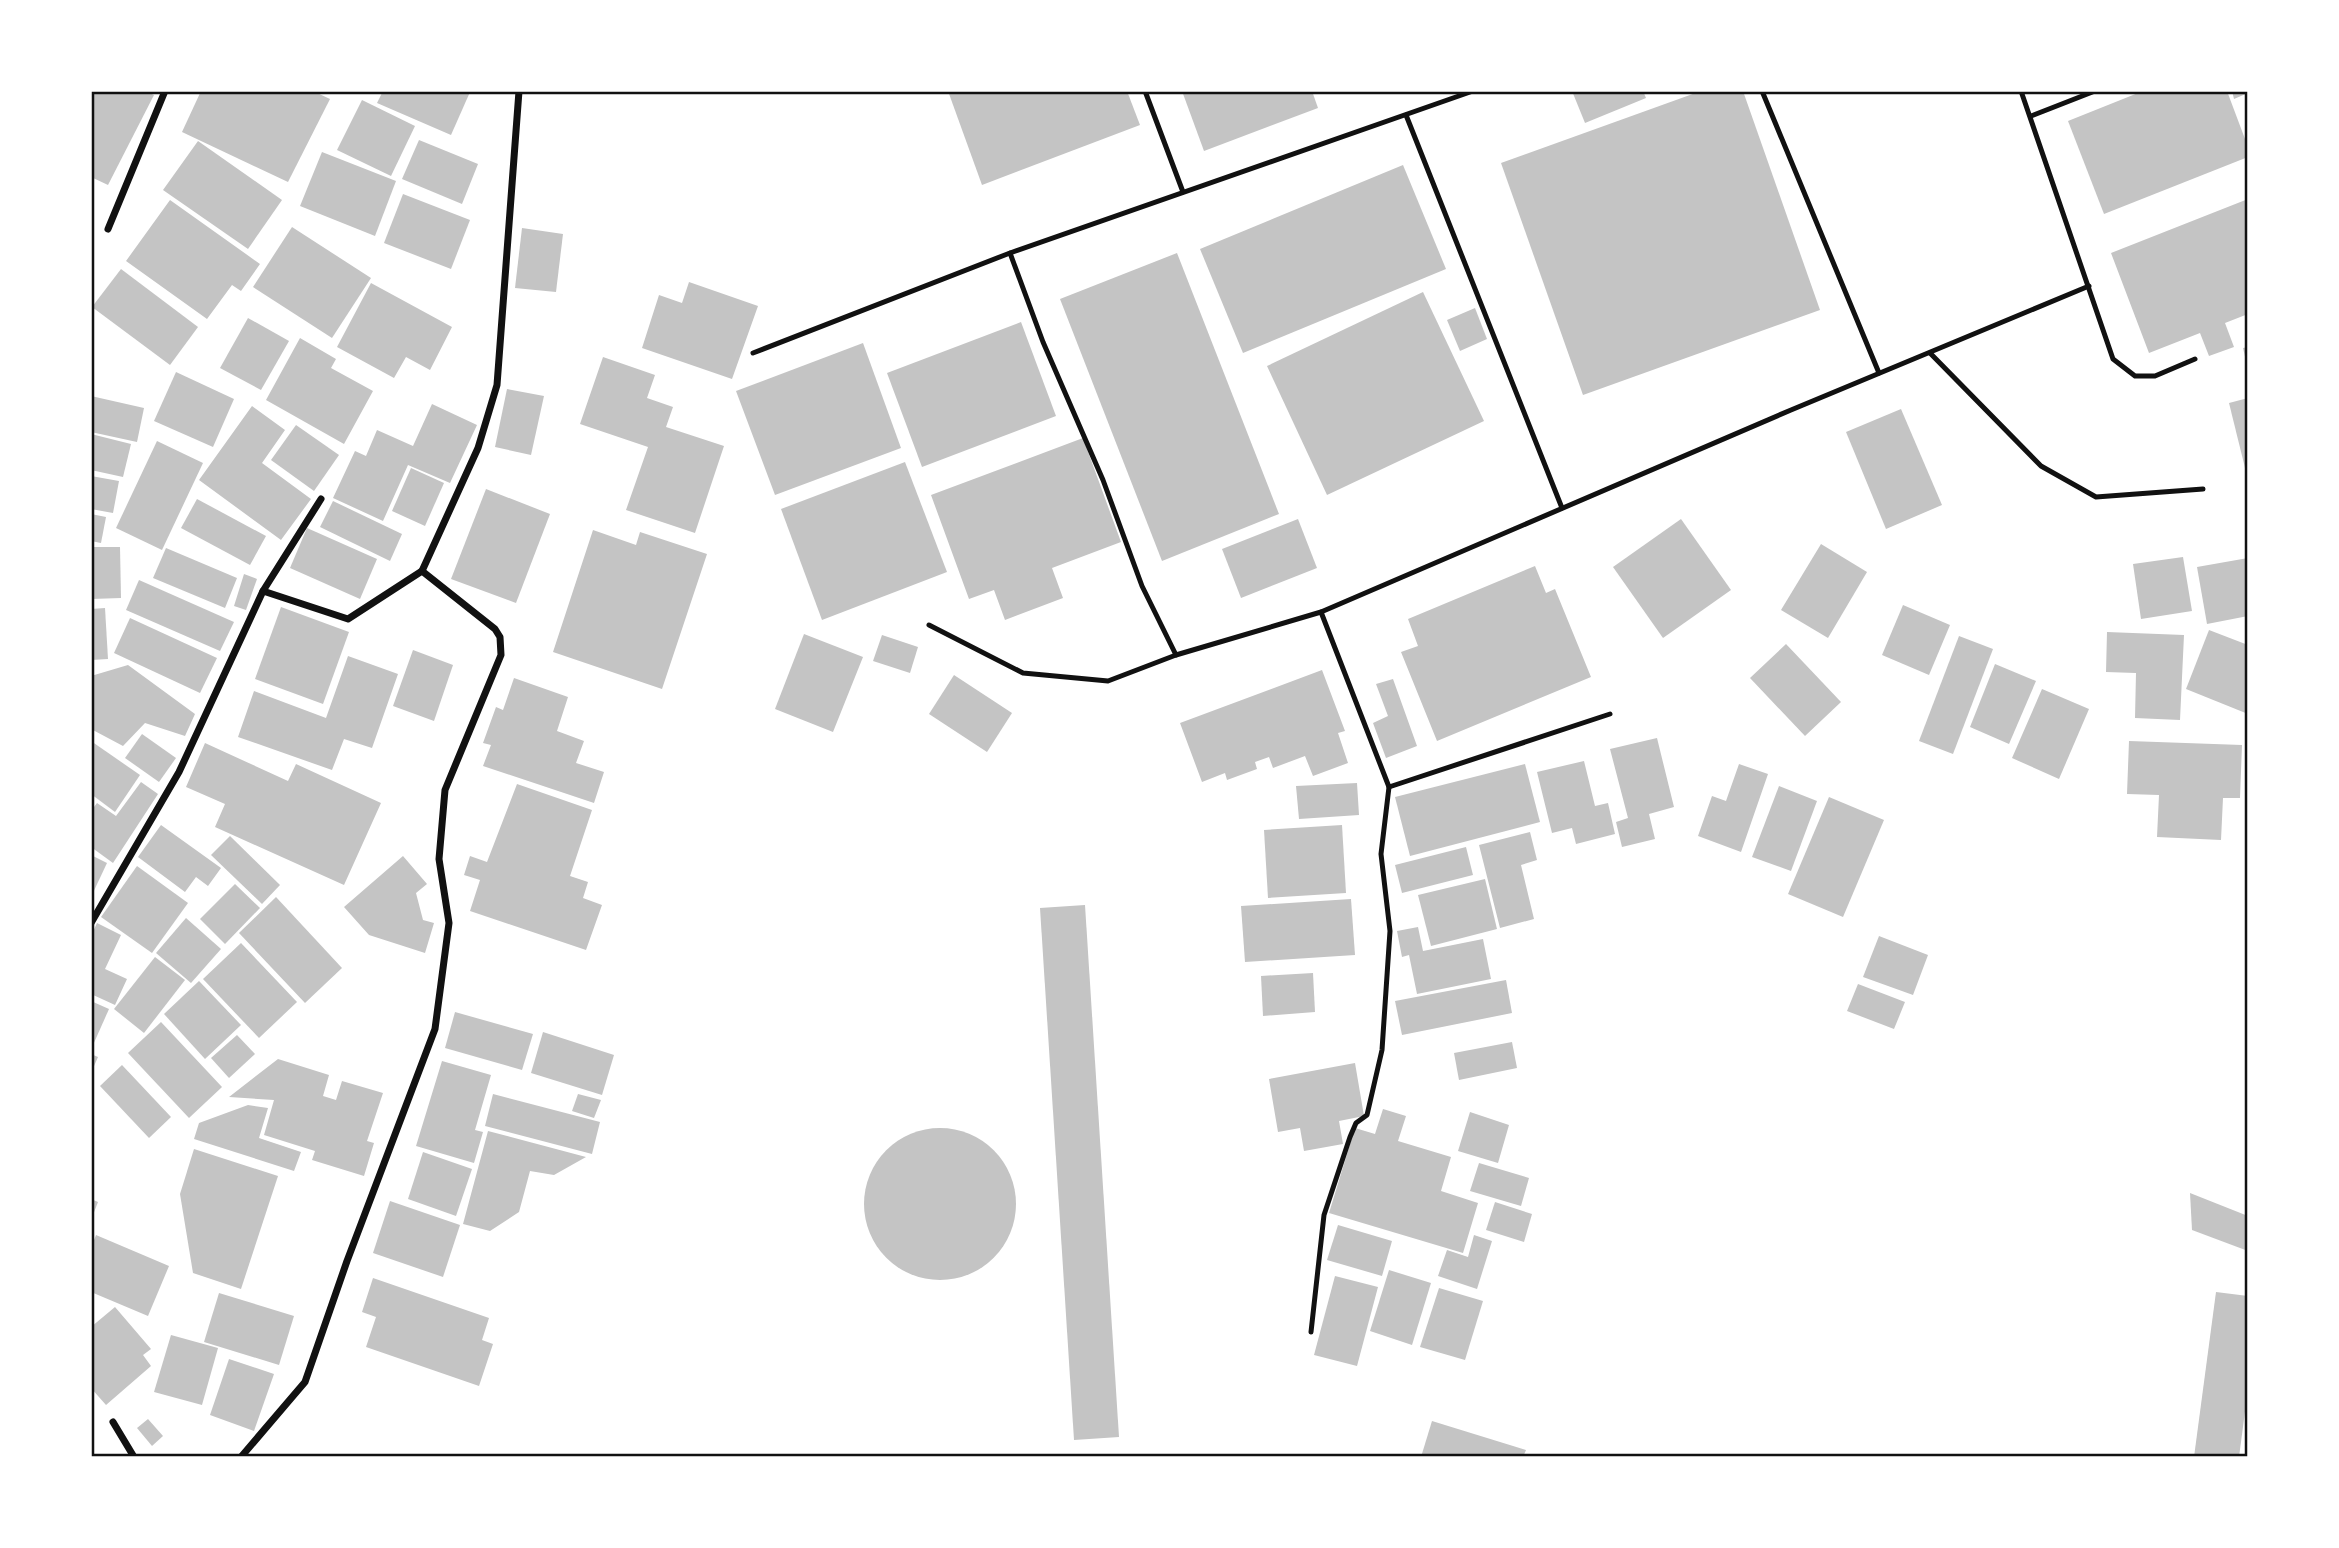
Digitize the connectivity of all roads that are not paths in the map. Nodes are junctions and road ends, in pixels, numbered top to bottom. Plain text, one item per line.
1 (165, 91) edge
2 (519, 91) edge
3 (1145, 91) edge
4 (1473, 91) edge
5 (1762, 91) edge
6 (2021, 91) edge
7 (2095, 91) edge
8 (1406, 115) junction
9 (2031, 116) junction
10 (1183, 192) junction
11 (108, 229) dead end
12 (1010, 253) junction
13 (2089, 286) junction
14 (1930, 352) junction
15 (753, 353) dead end
16 (2195, 359) dead end
17 (1879, 373) junction
18 (2203, 489) dead end
19 (321, 499) dead end
20 (1562, 508) junction
21 (422, 571) junction
22 (263, 591) junction
23 (1321, 612) junction
24 (929, 625) dead end
25 (1176, 655) junction
26 (1609, 714) dead end
27 (1389, 787) junction
28 (91, 923) edge
29 (1311, 1332) dead end
30 (113, 1422) dead end
31 (134, 1457) edge
32 (241, 1457) edge

1 - 11 street
2 - 21 street
3 - 10 lane
4 - 8 lane
5 - 17 lane
6 - 9 lane
7 - 9 lane
8 - 10 lane
8 - 20 lane
9 - 13 lane
10 - 12 lane
12 - 15 lane
12 - 25 lane
13 - 14 lane
13 - 16 lane
14 - 17 lane
14 - 18 lane
17 - 20 lane
19 - 22 street
20 - 23 lane
21 - 22 street
21 - 32 street
22 - 28 street
23 - 25 lane
23 - 27 lane
24 - 25 lane
26 - 27 lane
27 - 29 lane
30 - 31 street

